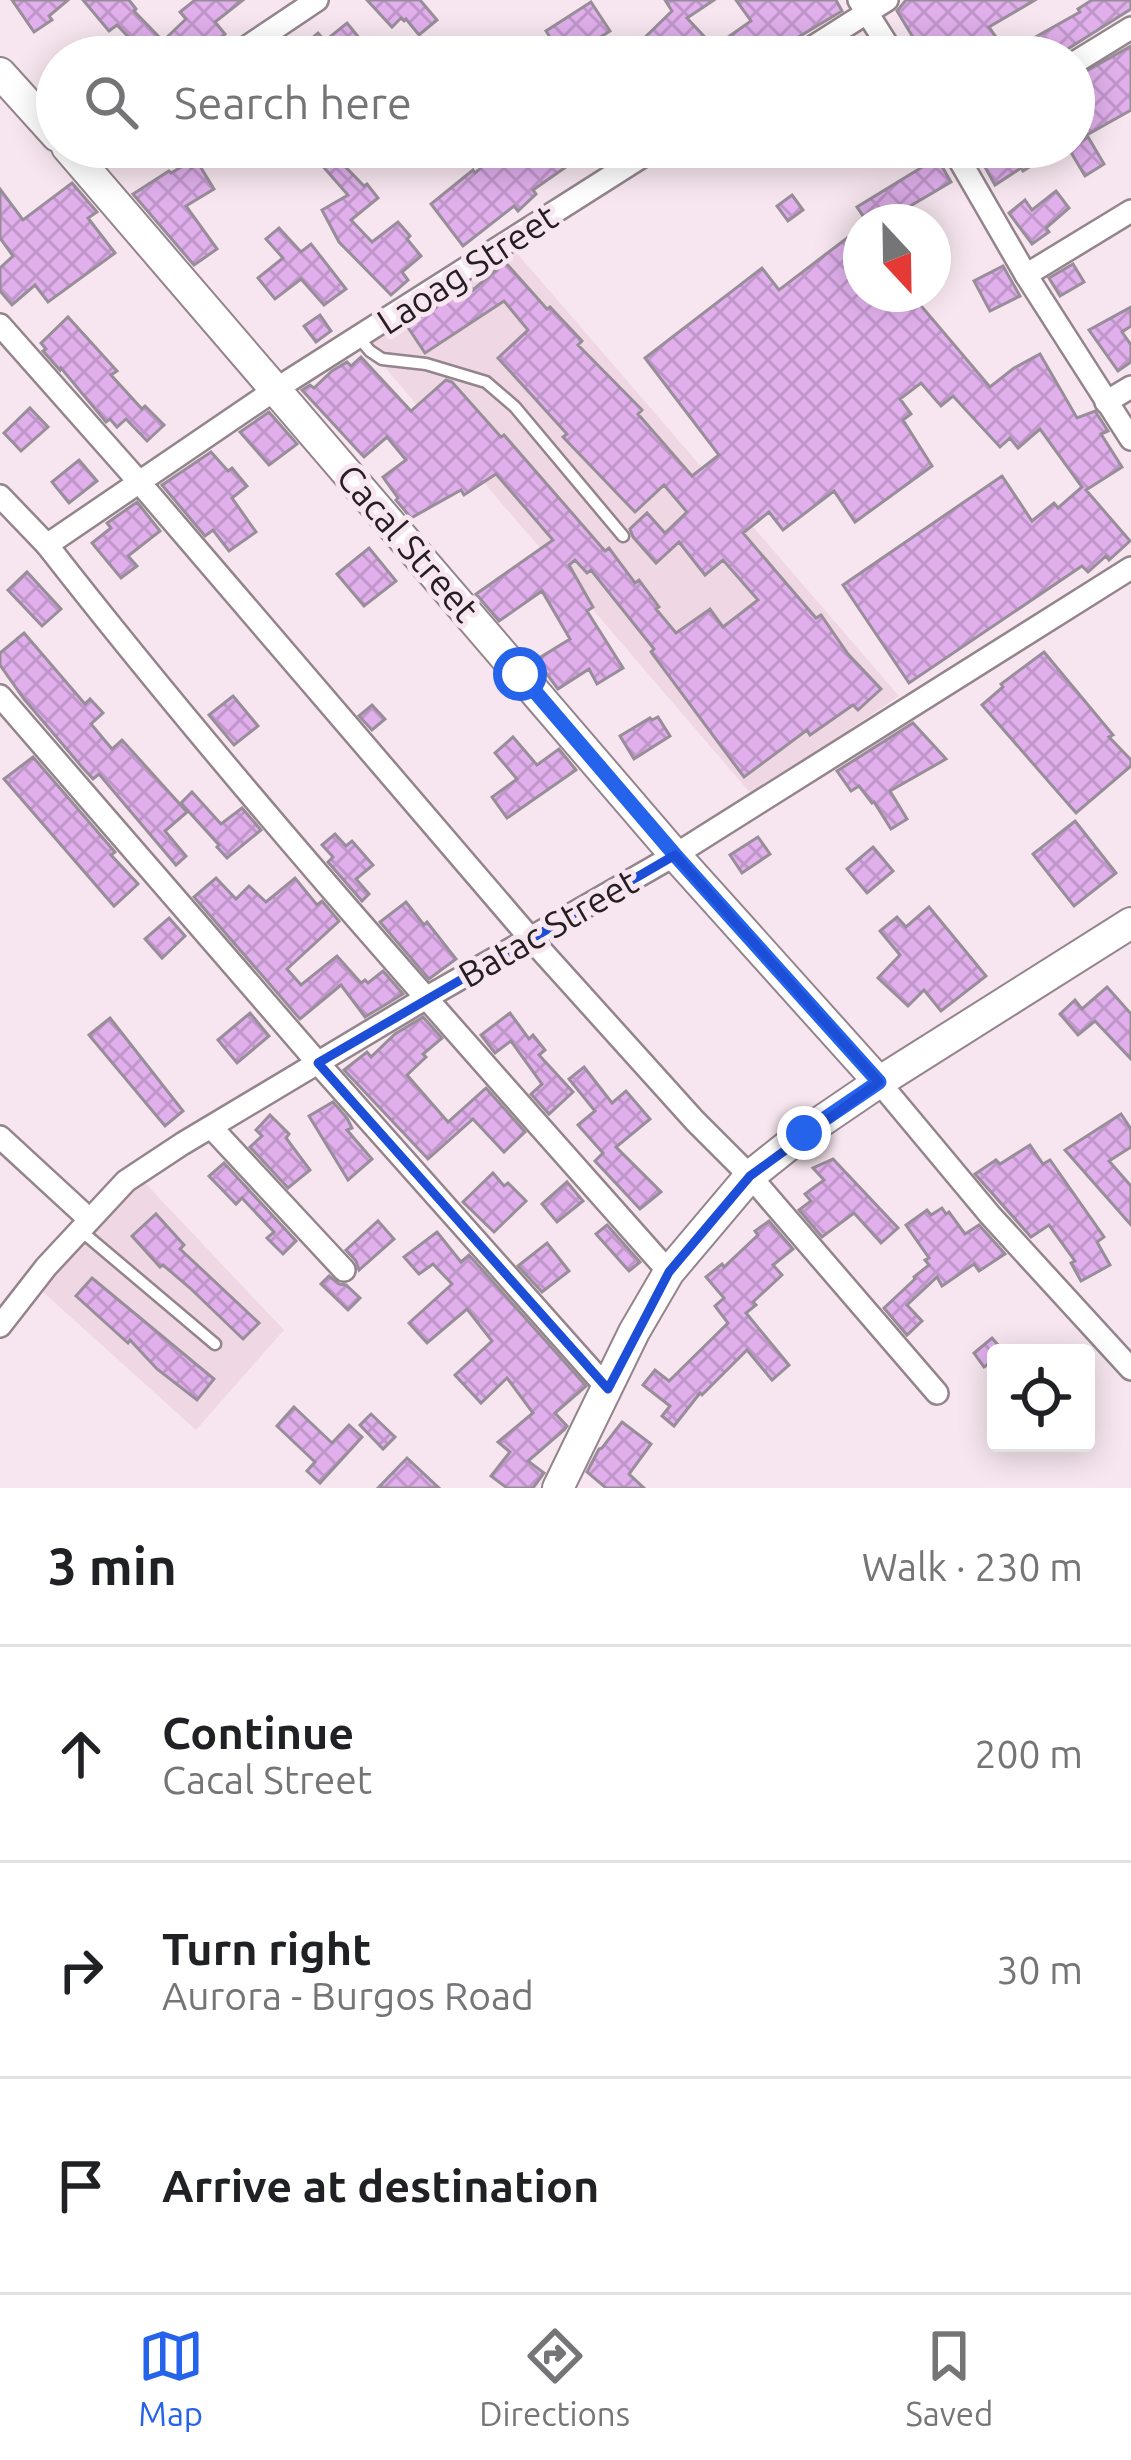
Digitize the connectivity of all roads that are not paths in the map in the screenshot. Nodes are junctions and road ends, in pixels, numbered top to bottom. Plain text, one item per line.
1 (886, 0) edge
2 (301, 4) edge
3 (863, 6) edge
4 (1131, 28) edge
5 (259, 36) edge
6 (824, 36) edge
7 (882, 36) edge
8 (1095, 50) edge
9 (0, 73) edge
10 (36, 113) edge
11 (95, 168) edge
12 (624, 168) edge
13 (964, 168) edge
14 (1131, 211) edge
15 (1026, 275) junction
16 (0, 325) edge
17 (358, 338) junction
18 (1131, 387) edge
19 (276, 389) junction
20 (1106, 402) junction
21 (1131, 440) edge
22 (140, 483) junction
23 (0, 496) edge
24 (622, 536) dead end
25 (46, 544) junction
26 (1131, 568) edge
27 (0, 696) edge
28 (675, 855) junction
29 (1131, 923) edge
30 (530, 938) junction
31 (426, 998) junction
32 (318, 1063) junction
33 (879, 1082) junction
34 (211, 1127) junction
35 (0, 1137) edge
36 (750, 1176) junction
37 (84, 1224) junction
38 (344, 1270) dead end
39 (669, 1272) junction
40 (0, 1326) edge
41 (215, 1344) dead end
42 (1131, 1369) edge
43 (608, 1389) junction
44 (937, 1393) dead end
45 (558, 1488) edge

1 - 3 street
2 - 5 street
3 - 6 street
3 - 7 street
4 - 8 street
9 - 10 street
11 - 19 street, Cacal Street
12 - 17 street, Laoag Street
13 - 15 street
14 - 15 street
15 - 20 street
16 - 22 street
17 - 19 street, Laoag Street
17 - 24 lane
18 - 20 street
19 - 22 street, Laoag Street
19 - 28 street, Cacal Street
20 - 21 street
22 - 25 street, Laoag Street
22 - 30 street
23 - 25 street
25 - 31 street
26 - 28 street, Batac Street
27 - 32 street
28 - 30 street, Batac Street
28 - 33 street, Cacal Street
29 - 33 street
30 - 31 street, Batac Street
30 - 36 street
31 - 32 street, Batac Street
31 - 39 street
32 - 34 street, Batac Street
32 - 43 street
33 - 36 street
33 - 42 street, Cacal Street
34 - 37 street, Batac Street
34 - 38 street
35 - 37 street
36 - 39 street
36 - 44 street
37 - 40 street, Batac Street
37 - 41 lane
39 - 43 street
43 - 45 street

